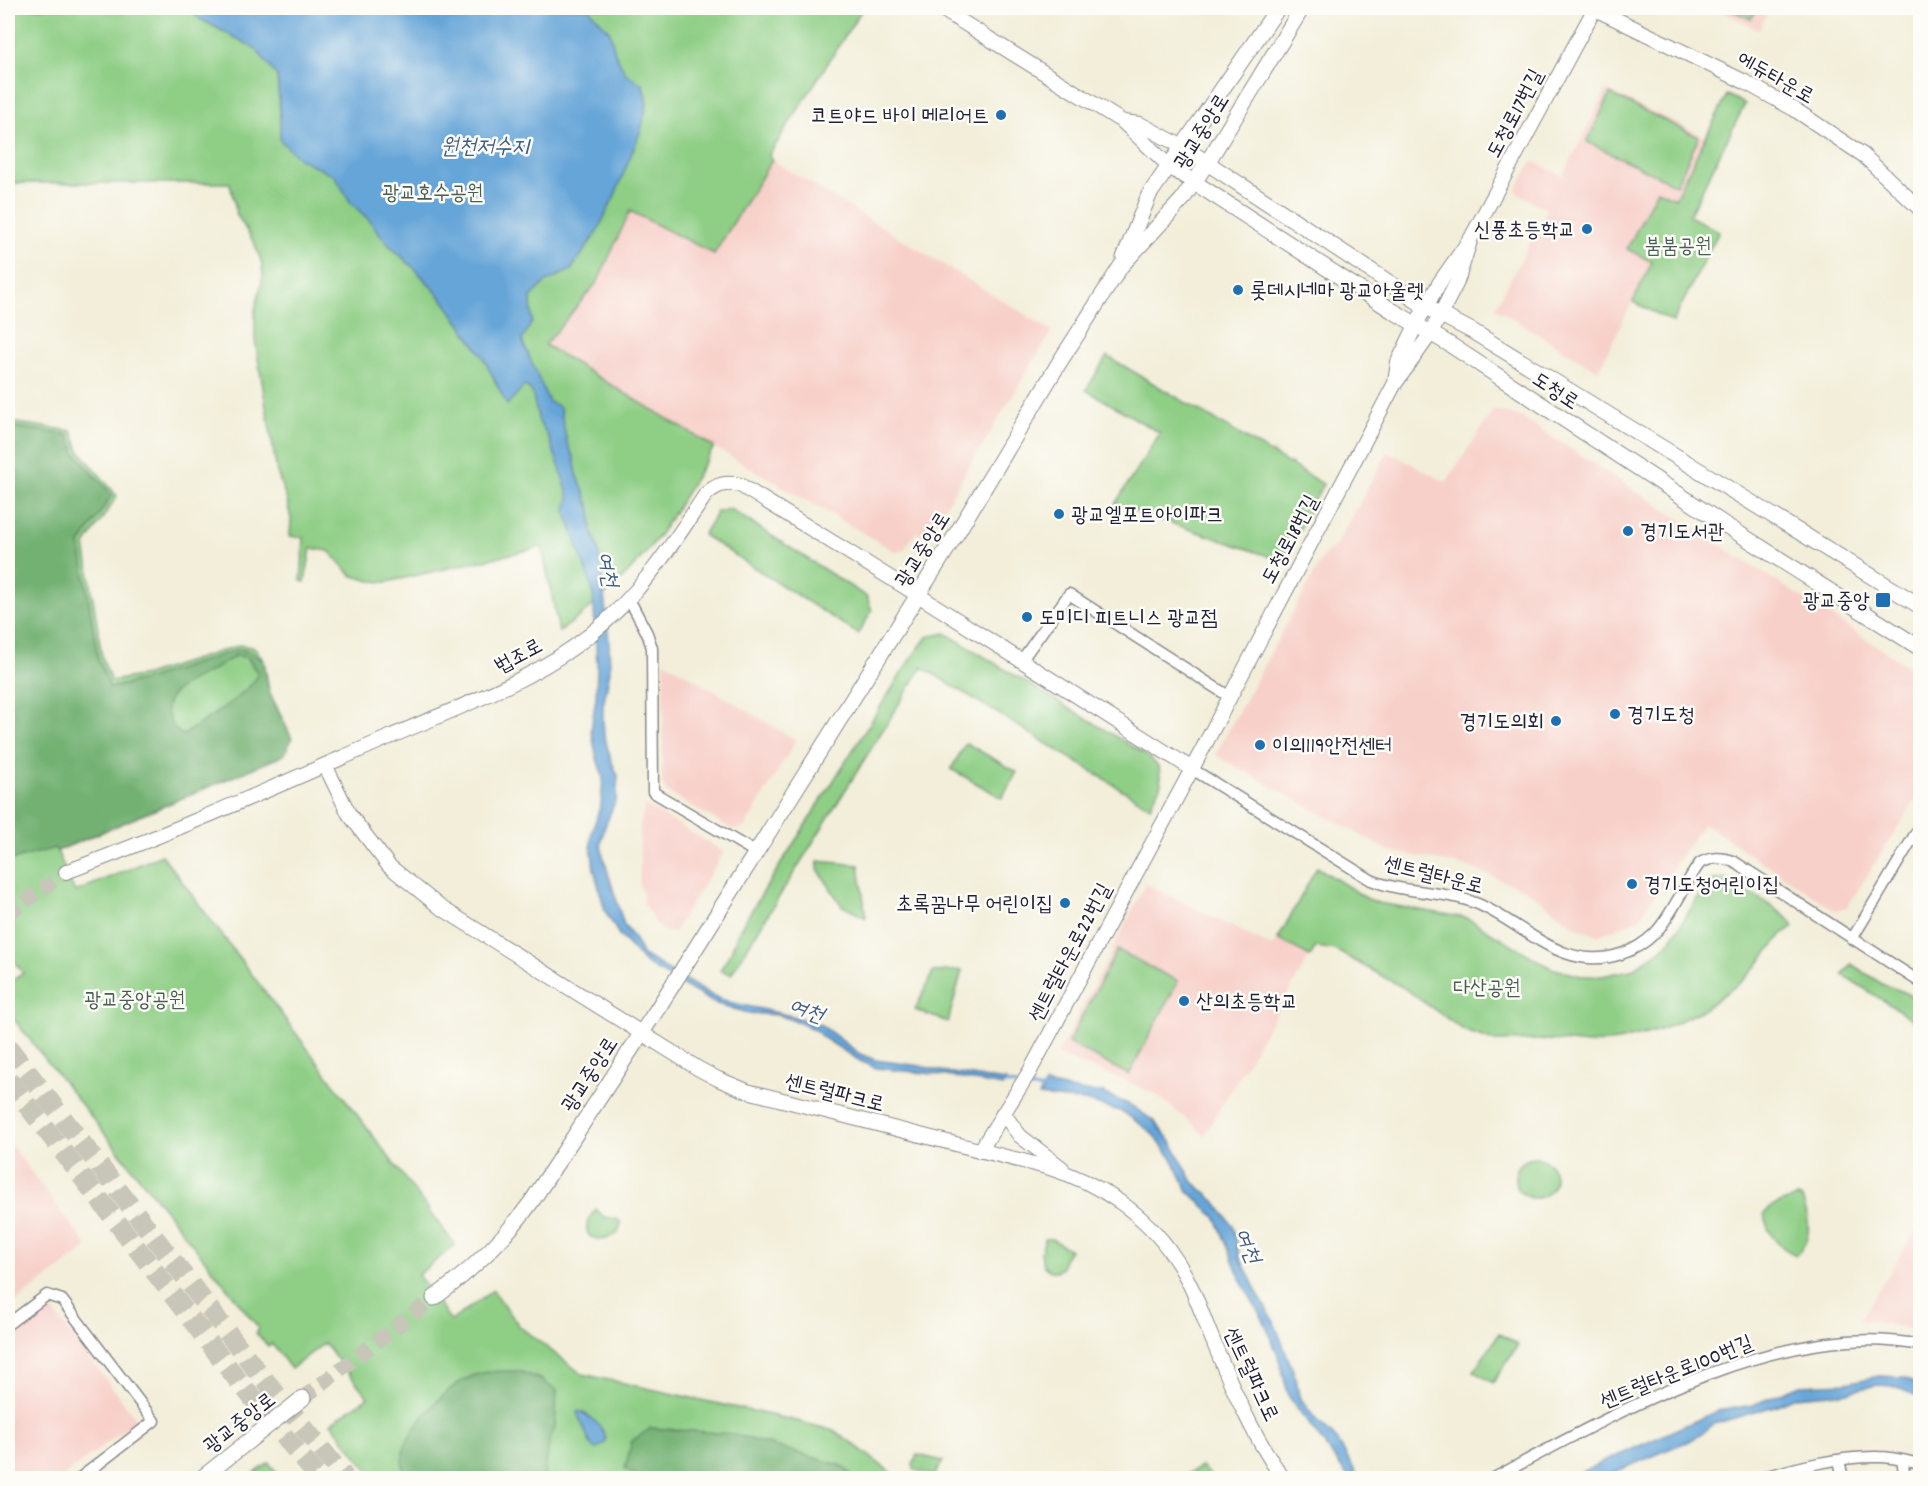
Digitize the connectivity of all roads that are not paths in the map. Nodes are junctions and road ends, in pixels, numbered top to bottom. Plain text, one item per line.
1 (940, 8) edge
2 (1278, 8) edge
3 (1302, 8) edge
4 (1594, 8) edge
5 (1123, 122) junction
6 (1183, 147) junction
7 (1207, 163) junction
8 (1169, 166) junction
9 (1195, 181) junction
10 (1920, 209) edge
11 (1471, 238) junction
12 (1120, 266) junction
13 (1426, 307) junction
14 (1440, 315) junction
15 (1417, 324) junction
16 (1431, 333) junction
17 (1394, 385) junction
18 (918, 595) junction
19 (627, 602) junction
20 (1920, 606) edge
21 (1920, 648) edge
22 (1021, 661) junction
23 (1230, 697) junction
24 (325, 765) junction
25 (1192, 769) junction
26 (1920, 826) edge
27 (755, 852) junction
28 (66, 872) tunnel mouth
29 (1852, 939) junction
30 (1920, 982) edge
31 (641, 1032) junction
32 (1003, 1112) junction
33 (980, 1151) junction
34 (1073, 1176) junction
35 (434, 1298) tunnel mouth
36 (8, 1324) edge
37 (1920, 1345) edge
38 (303, 1398) tunnel mouth
39 (1839, 1460) junction
40 (1902, 1460) junction
41 (1920, 1464) edge
42 (1774, 1477) edge
43 (80, 1479) edge
44 (202, 1479) edge
45 (1283, 1479) edge
46 (1494, 1479) edge
47 (1761, 1479) edge
48 (1843, 1479) edge
49 (1905, 1479) edge

1 - 5 street
2 - 6 main road, 광교중앙로
3 - 7 main road, 광교중앙로
4 - 10 street, 에듀타운로
4 - 11 street, 도청로17번길
5 - 6 street
5 - 8 street
6 - 7 main road, 도청로
6 - 8 main road, 광교중앙로
7 - 9 main road, 광교중앙로
7 - 13 main road, 도청로
8 - 9 main road, 도청로
8 - 12 main road, 광교중앙로
9 - 12 main road, 광교중앙로
9 - 15 main road, 도청로
11 - 13 street, 도청로17번길
11 - 14 street, 도청로17번길
12 - 18 main road, 광교중앙로
13 - 14 main road, 도청로
13 - 15 street, 도청로17번길
14 - 16 street, 도청로17번길
14 - 20 main road, 도청로
15 - 16 main road, 도청로
15 - 17 street, 도청로17번길
16 - 17 street, 도청로18번길
16 - 21 main road, 도청로
17 - 23 street, 도청로18번길
18 - 19 street, 법조로
18 - 22 street, 센트럴타운로
18 - 27 main road, 광교중앙로
19 - 24 street, 법조로
19 - 27 street
22 - 23 street
22 - 25 street, 센트럴타운로
23 - 25 street, 도청로18번길
24 - 28 street, 법조로
24 - 31 street, 센트럴파크로
25 - 29 street, 센트럴타운로
25 - 32 street, 센트럴타운로22번길
26 - 29 street
27 - 31 main road, 광교중앙로
29 - 30 street, 센트럴타운로
31 - 33 street, 센트럴파크로
31 - 35 main road, 광교중앙로
32 - 33 street, 센트럴타운로22번길
32 - 34 street
33 - 34 street, 센트럴파크로
34 - 45 street, 센트럴파크로
36 - 43 street
37 - 46 street, 센트럴타운로100번길
38 - 44 main road, 광교중앙로
39 - 40 street
39 - 42 street
39 - 48 street
40 - 41 street
40 - 49 street
42 - 47 street

